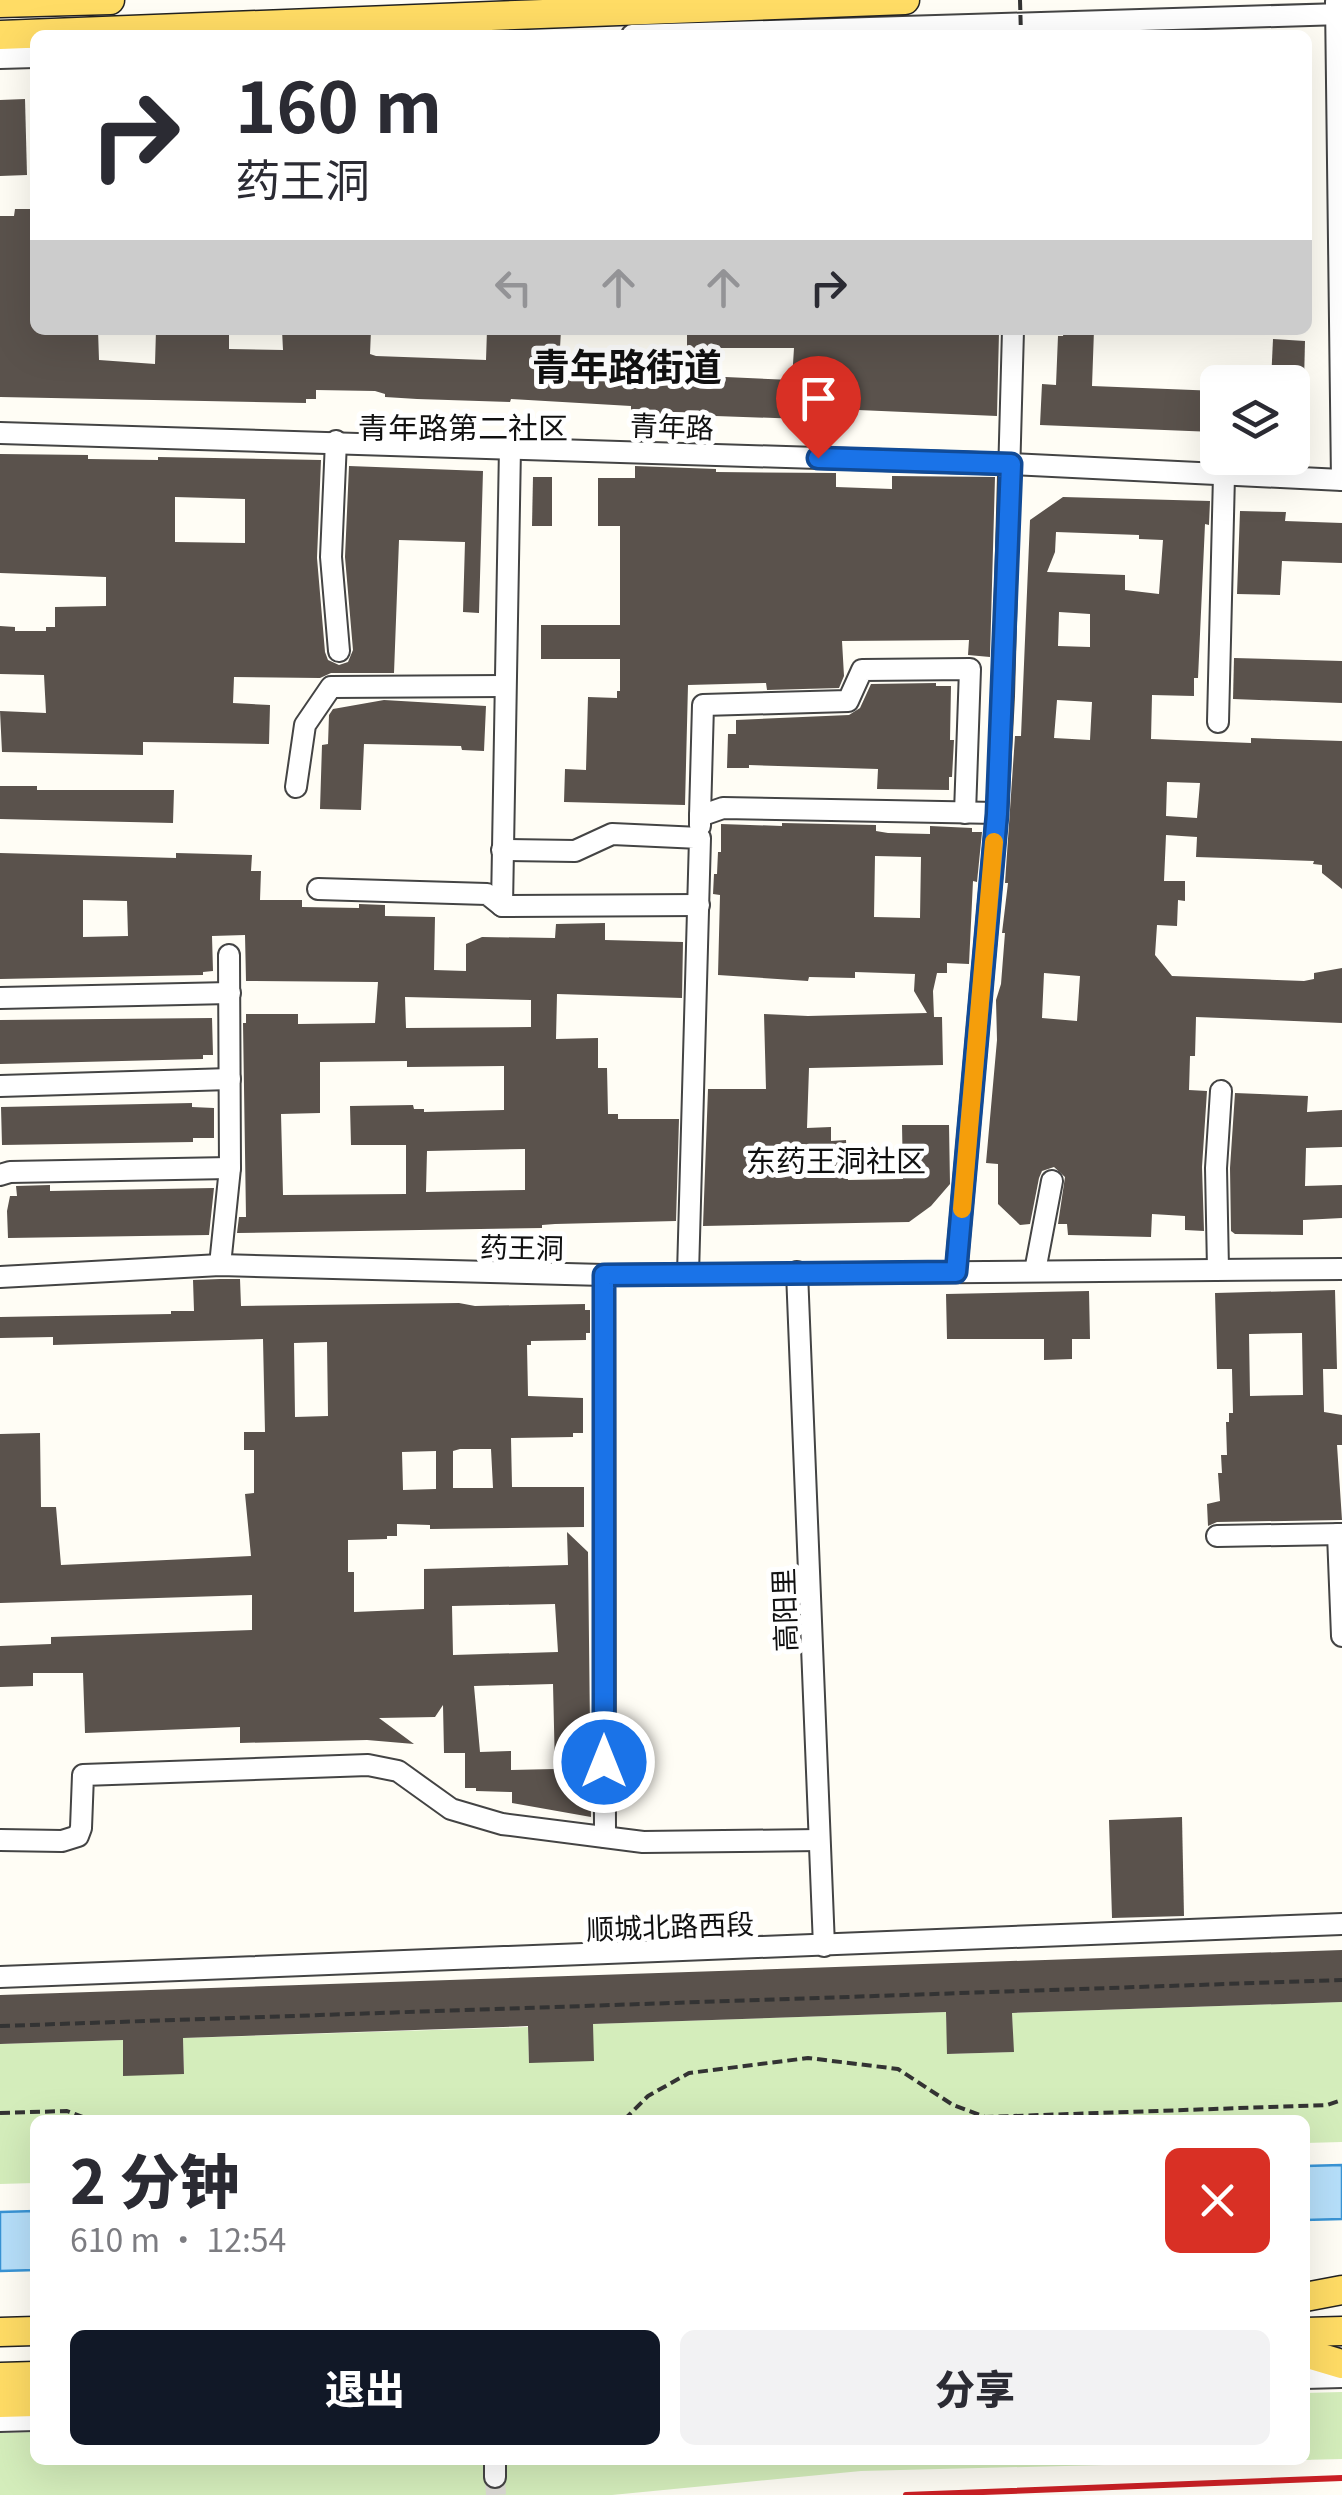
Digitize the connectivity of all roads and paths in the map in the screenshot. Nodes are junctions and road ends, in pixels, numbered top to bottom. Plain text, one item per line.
1 (110, 0) edge
2 (904, 0) edge
3 (1020, 0) edge
4 (0, 3) edge
5 (1338, 9) edge
6 (1157, 10) edge
7 (1108, 28) edge
8 (129, 30) edge
9 (972, 30) edge
10 (1022, 30) edge
11 (30, 34) edge
12 (0, 35) edge
13 (30, 57) edge
14 (0, 58) edge
15 (1013, 335) edge
16 (0, 434) edge
17 (336, 441) junction
18 (510, 447) junction
19 (1011, 464) junction
20 (1200, 474) edge
21 (1224, 475) joint
22 (1342, 480) edge
23 (339, 652) dead end
24 (504, 686) junction
25 (1218, 722) dead end
26 (296, 787) dead end
27 (965, 813) junction
28 (997, 814) junction
29 (700, 816) junction
30 (700, 838) junction
31 (502, 850) junction
32 (318, 889) dead end
33 (700, 905) junction
34 (502, 906) junction
35 (229, 954) dead end
36 (230, 992) junction
37 (0, 998) edge
38 (230, 1079) junction
39 (0, 1086) edge
40 (1221, 1091) dead end
41 (230, 1168) junction
42 (0, 1175) edge
43 (1052, 1181) dead end
44 (220, 1265) junction
45 (1342, 1269) edge
46 (1218, 1270) junction
47 (1035, 1271) junction
48 (797, 1272) junction
49 (956, 1272) junction
50 (688, 1274) junction
51 (604, 1275) junction
52 (0, 1277) edge
53 (1340, 1534) edge
54 (1217, 1536) dead end
55 (1342, 1636) edge
56 (604, 1836) junction
57 (0, 1840) edge
58 (819, 1840) junction
59 (1342, 1924) edge
60 (824, 1946) junction
61 (0, 1977) edge
62 (1342, 1980) edge
63 (0, 2026) edge
64 (1342, 2100) edge
65 (0, 2113) edge
66 (78, 2115) edge
67 (629, 2115) edge
68 (980, 2115) edge
69 (1042, 2115) edge
70 (1342, 2290) edge
71 (1310, 2296) edge
72 (1342, 2309) edge
73 (1310, 2310) edge
74 (30, 2331) edge
75 (1342, 2331) edge
76 (0, 2332) edge
77 (1310, 2332) edge
78 (30, 2349) edge
79 (0, 2350) edge
80 (1310, 2354) edge
81 (1342, 2364) edge
82 (30, 2376) edge
83 (0, 2377) edge
84 (1310, 2378) edge
85 (1342, 2378) edge
86 (30, 2402) edge
87 (0, 2403) edge
88 (30, 2420) edge
89 (0, 2421) edge

1 - 4 main road
2 - 8 main road
3 - 10 path, bridge
5 - 6 street
5 - 22 street
6 - 7 street
7 - 9 street
11 - 12 main road
13 - 14 street
15 - 19 street
16 - 17 street, 青年路
17 - 18 street, 青年路
17 - 23 street
18 - 19 street, 青年路
18 - 24 street
19 - 20 street, 青年路
19 - 28 street
21 - 22 street, 青年路
21 - 25 street
24 - 26 street
24 - 31 street
27 - 28 street
27 - 29 street
27 - 29 street
28 - 49 street
29 - 30 street
30 - 31 street
30 - 33 street
31 - 34 street
32 - 34 street
33 - 34 street
33 - 50 street
35 - 36 street
36 - 37 street
36 - 38 street
38 - 39 street
38 - 41 street
40 - 46 street
41 - 42 street
41 - 44 street
43 - 47 street
44 - 51 street, 药王洞
44 - 52 street, 药王洞
45 - 46 street, 药王洞
46 - 47 street, 药王洞
47 - 49 street, 药王洞
48 - 49 street, 药王洞
48 - 50 street, 药王洞
48 - 58 street, 高阳里
50 - 51 street, 药王洞
51 - 56 street
53 - 54 street
53 - 55 street
56 - 57 street
56 - 58 street
58 - 60 street, 高阳里
59 - 60 street, 顺城北路西段
60 - 61 street, 顺城北路西段
62 - 63 path
64 - 69 path
65 - 66 path
67 - 68 path
70 - 71 main road
72 - 73 main road
74 - 76 main road
75 - 77 main road
78 - 79 main road
80 - 81 main road
82 - 83 main road
84 - 85 street
86 - 87 main road
88 - 89 street

